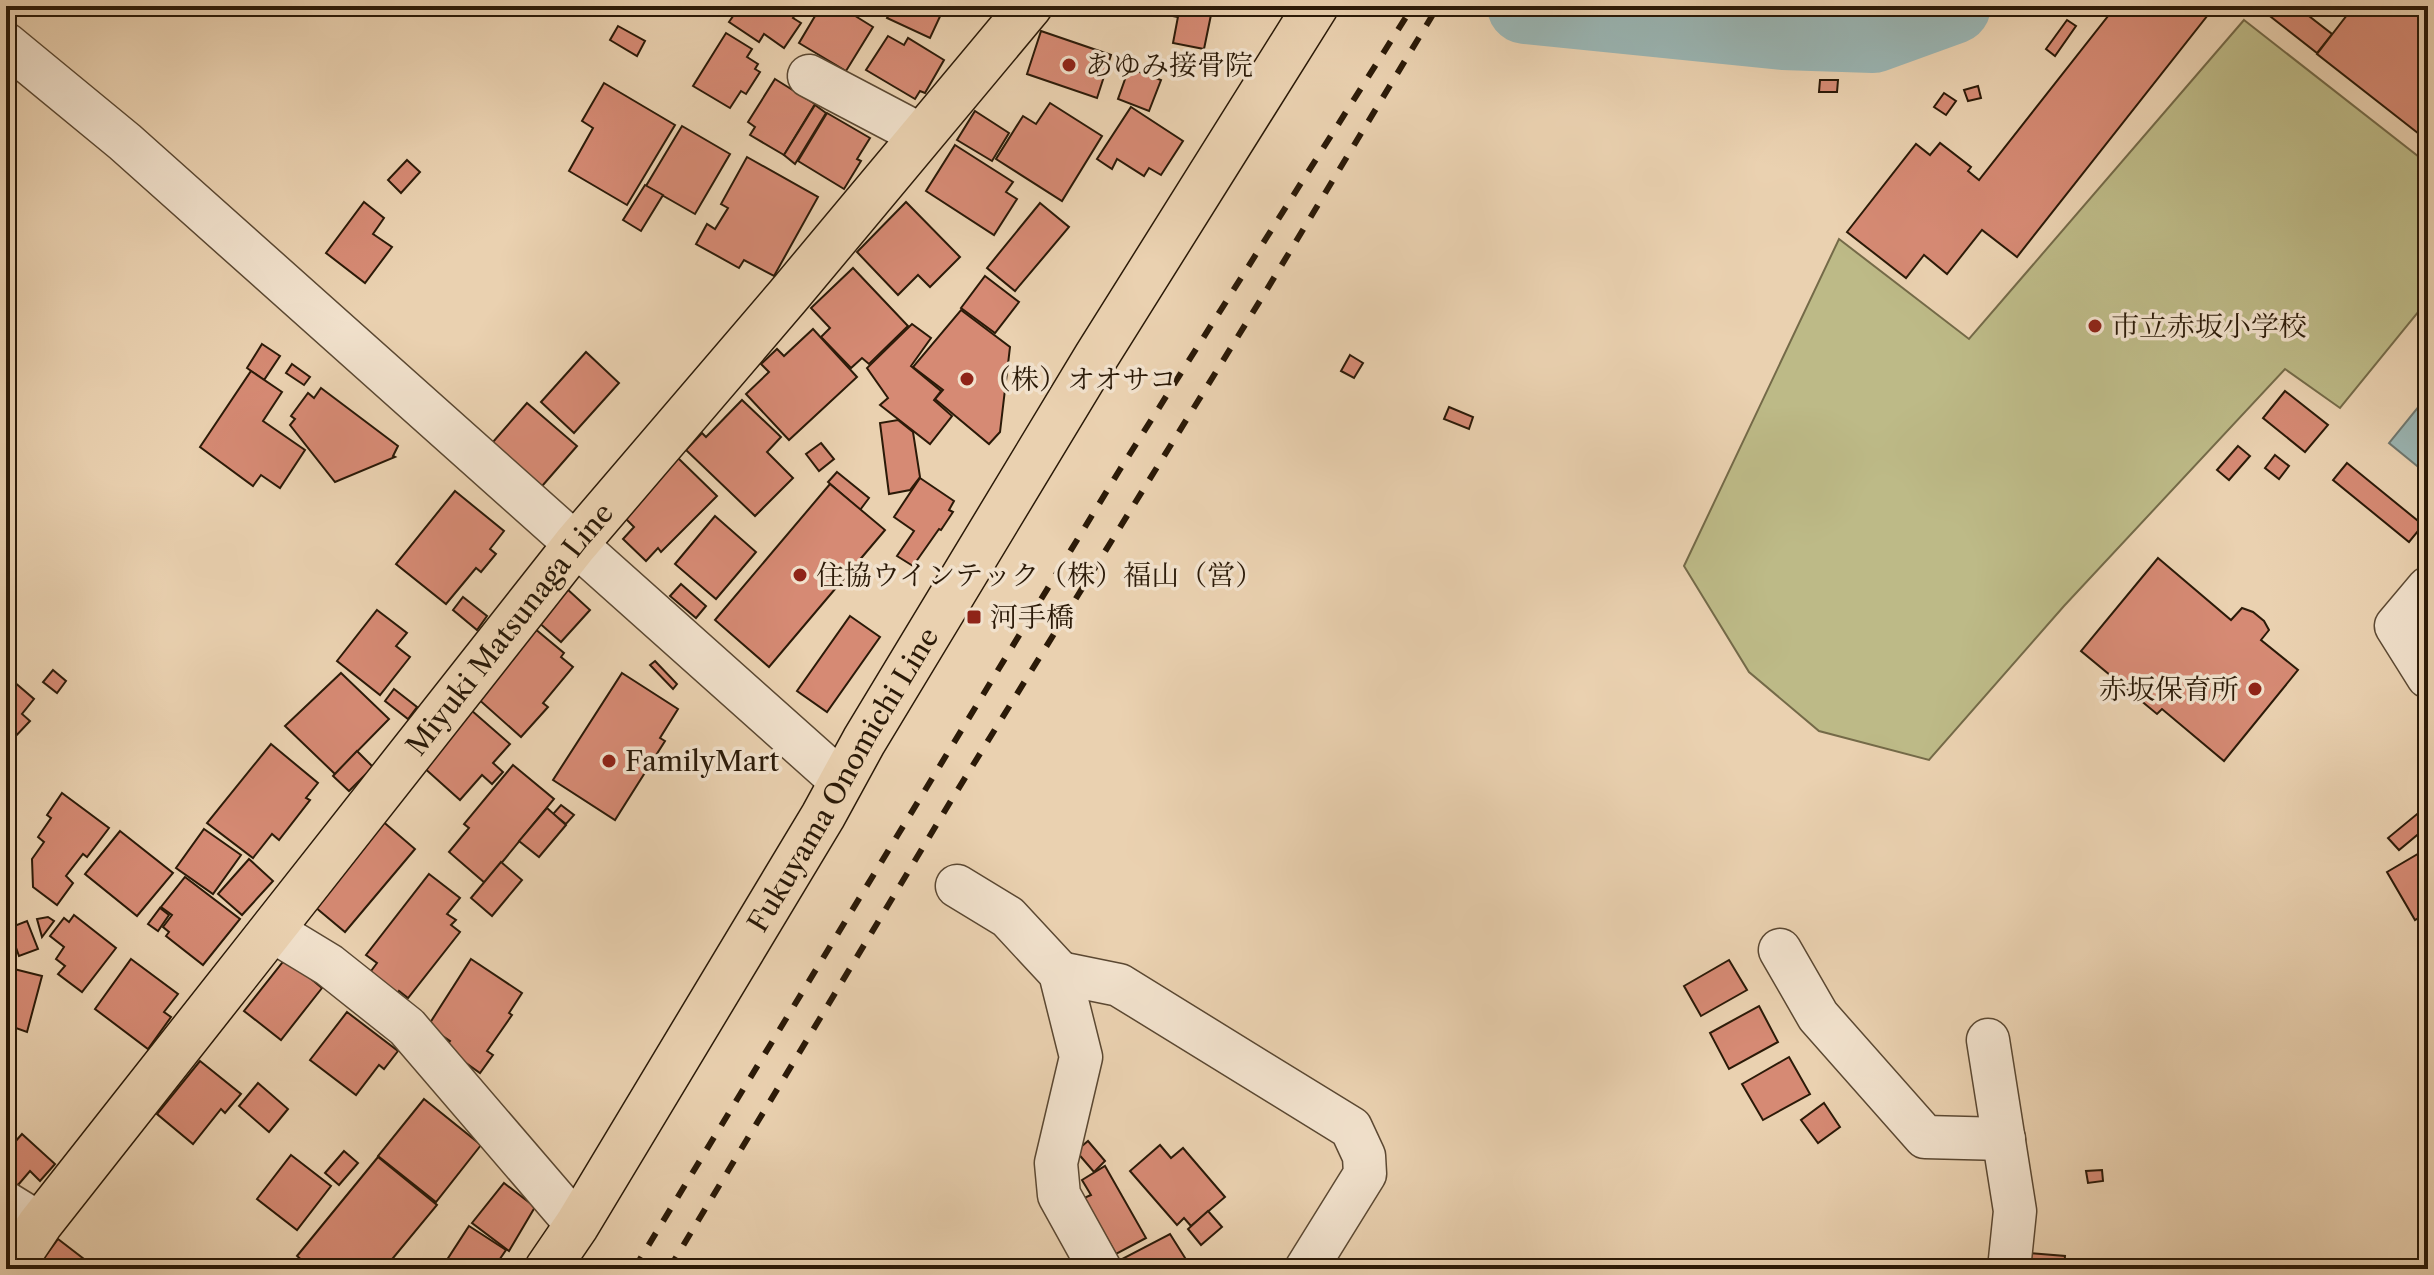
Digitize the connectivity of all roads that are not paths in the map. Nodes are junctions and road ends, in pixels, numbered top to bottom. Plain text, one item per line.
1 (1030, 6) edge
2 (1316, 6) edge
3 (6, 44) edge
4 (809, 76) dead end
5 (921, 135) junction
6 (575, 545) junction
7 (2428, 588) edge
8 (2428, 677) edge
9 (842, 782) junction
10 (957, 886) dead end
11 (273, 931) junction
12 (1780, 950) dead end
13 (1060, 973) junction
14 (1988, 1040) dead end
15 (2004, 1139) junction
16 (23, 1214) edge
17 (577, 1225) junction
18 (10, 1269) edge
19 (547, 1269) edge
20 (1100, 1269) edge
21 (1306, 1269) edge
22 (2009, 1269) edge

1 - 5 main road, Miyuki Matsunaga Line
2 - 9 main road, Fukuyama Onomichi Line
3 - 6 street
4 - 5 street
5 - 6 main road, Miyuki Matsunaga Line
6 - 9 street
6 - 11 main road, Miyuki Matsunaga Line
7 - 8 street
9 - 17 main road, Fukuyama Onomichi Line
10 - 13 street
11 - 16 main road, Miyuki Matsunaga Line
11 - 17 street
12 - 15 street
13 - 20 street
13 - 21 street
14 - 15 street
15 - 22 street
16 - 18 main road, Miyuki Matsunaga Line
17 - 19 main road, Fukuyama Onomichi Line

